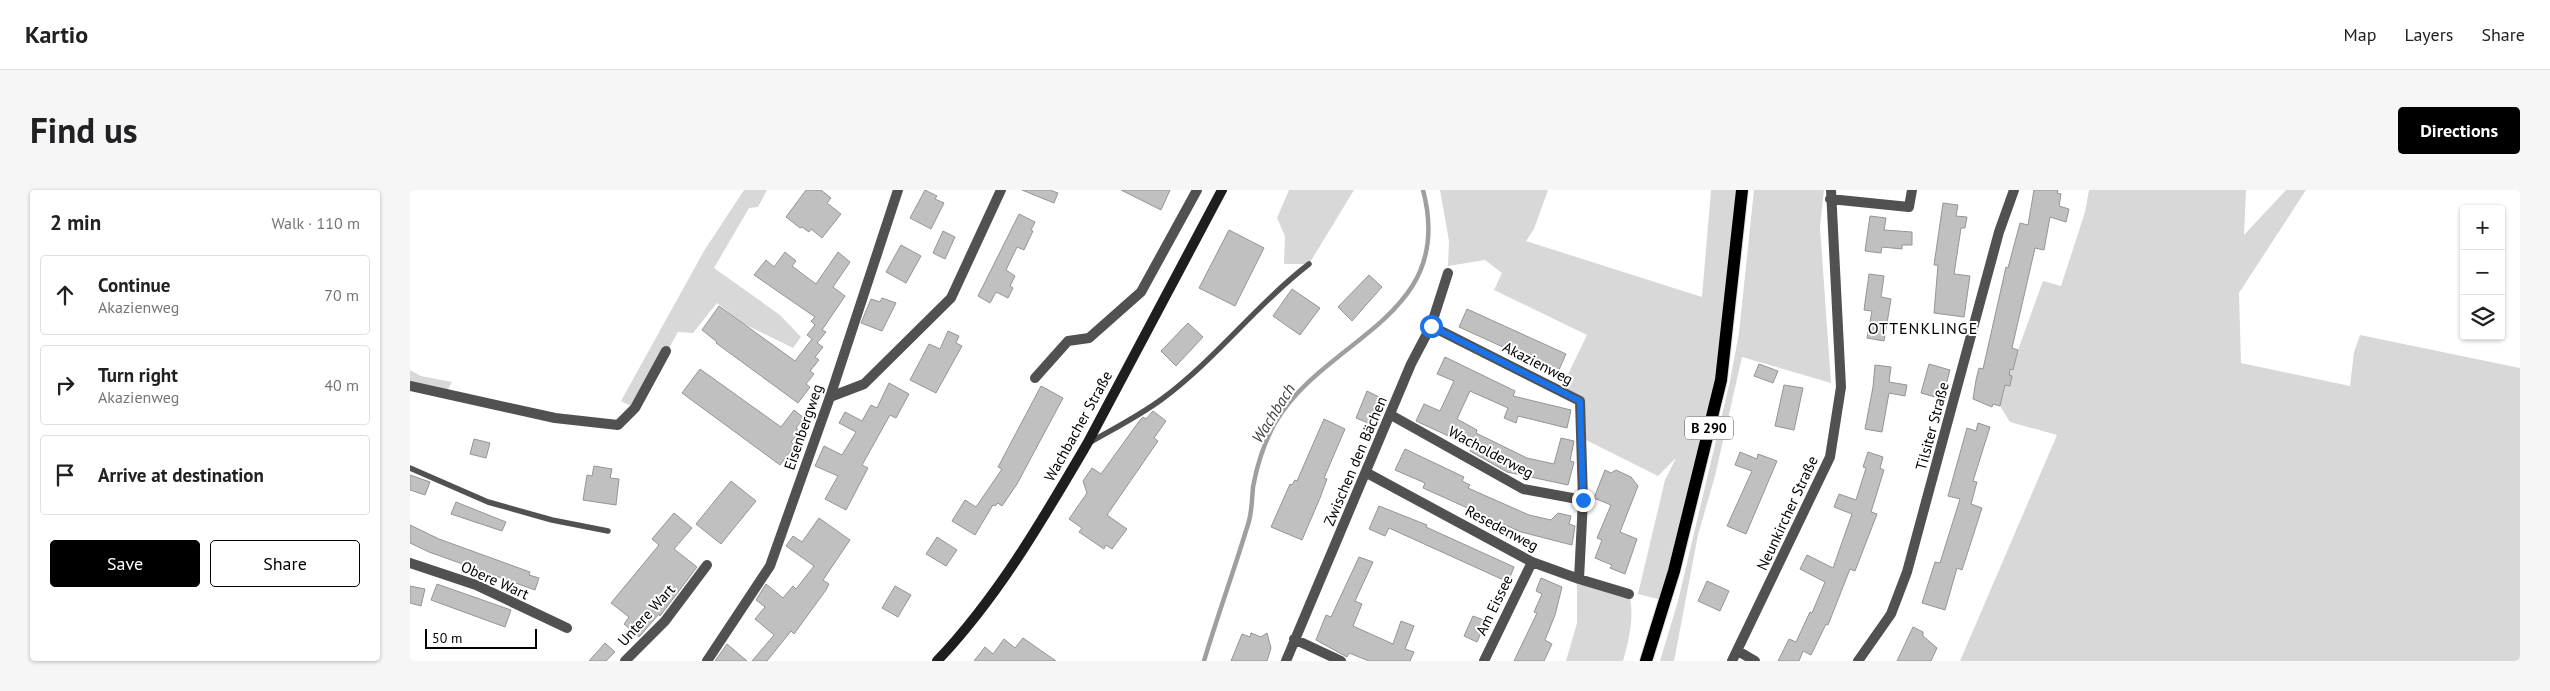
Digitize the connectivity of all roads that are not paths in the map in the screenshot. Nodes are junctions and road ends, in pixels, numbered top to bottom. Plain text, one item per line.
1 (898, 190) edge
2 (1001, 190) edge
3 (1198, 190) edge
4 (1222, 190) edge
5 (1742, 190) edge
6 (1912, 190) edge
7 (2014, 190) edge
8 (1831, 195) edge
9 (1309, 264) dead end
10 (1448, 273) dead end
11 (1431, 326) junction
12 (666, 351) dead end
13 (1035, 378) dead end
14 (410, 386) edge
15 (830, 397) junction
16 (1391, 415) junction
17 (1087, 444) junction
18 (410, 468) edge
19 (1367, 473) junction
20 (1583, 500) junction
21 (608, 531) dead end
22 (410, 562) edge
23 (1532, 562) junction
24 (707, 565) dead end
25 (1579, 579) junction
26 (1629, 594) dead end
27 (567, 628) dead end
28 (1294, 639) junction
29 (1738, 651) junction
30 (625, 661) edge
31 (707, 661) edge
32 (937, 661) edge
33 (1286, 661) edge
34 (1341, 661) edge
35 (1484, 661) edge
36 (1646, 661) edge
37 (1732, 661) edge
38 (1755, 661) edge
39 (1858, 661) edge

1 - 15 street, Eisenbergweg
2 - 15 street
3 - 13 street
4 - 17 street, Wachbacher Straße
5 - 36 main road, B 290
6 - 8 street
7 - 39 street, Tilsiter Straße
8 - 29 street, Neunkircher Straße
9 - 17 lane
10 - 11 street, Zwischen den Bächen
11 - 16 street, Zwischen den Bächen
11 - 20 street, Akazienweg
12 - 14 street
15 - 31 street, Eisenbergweg
16 - 19 street, Zwischen den Bächen
16 - 20 street, Wacholderweg
17 - 32 street, Wachbacher Straße
18 - 21 lane
19 - 23 street, Resedenweg
19 - 28 street, Zwischen den Bächen
20 - 25 street, Akazienweg
22 - 27 street, Obere Wart
23 - 25 street, Resedenweg
23 - 35 street, Am Eissee
24 - 30 street, Untere Wart
25 - 26 street, Resedenweg
28 - 33 street, Zwischen den Bächen
28 - 34 street
29 - 37 street, Neunkircher Straße
29 - 38 street

